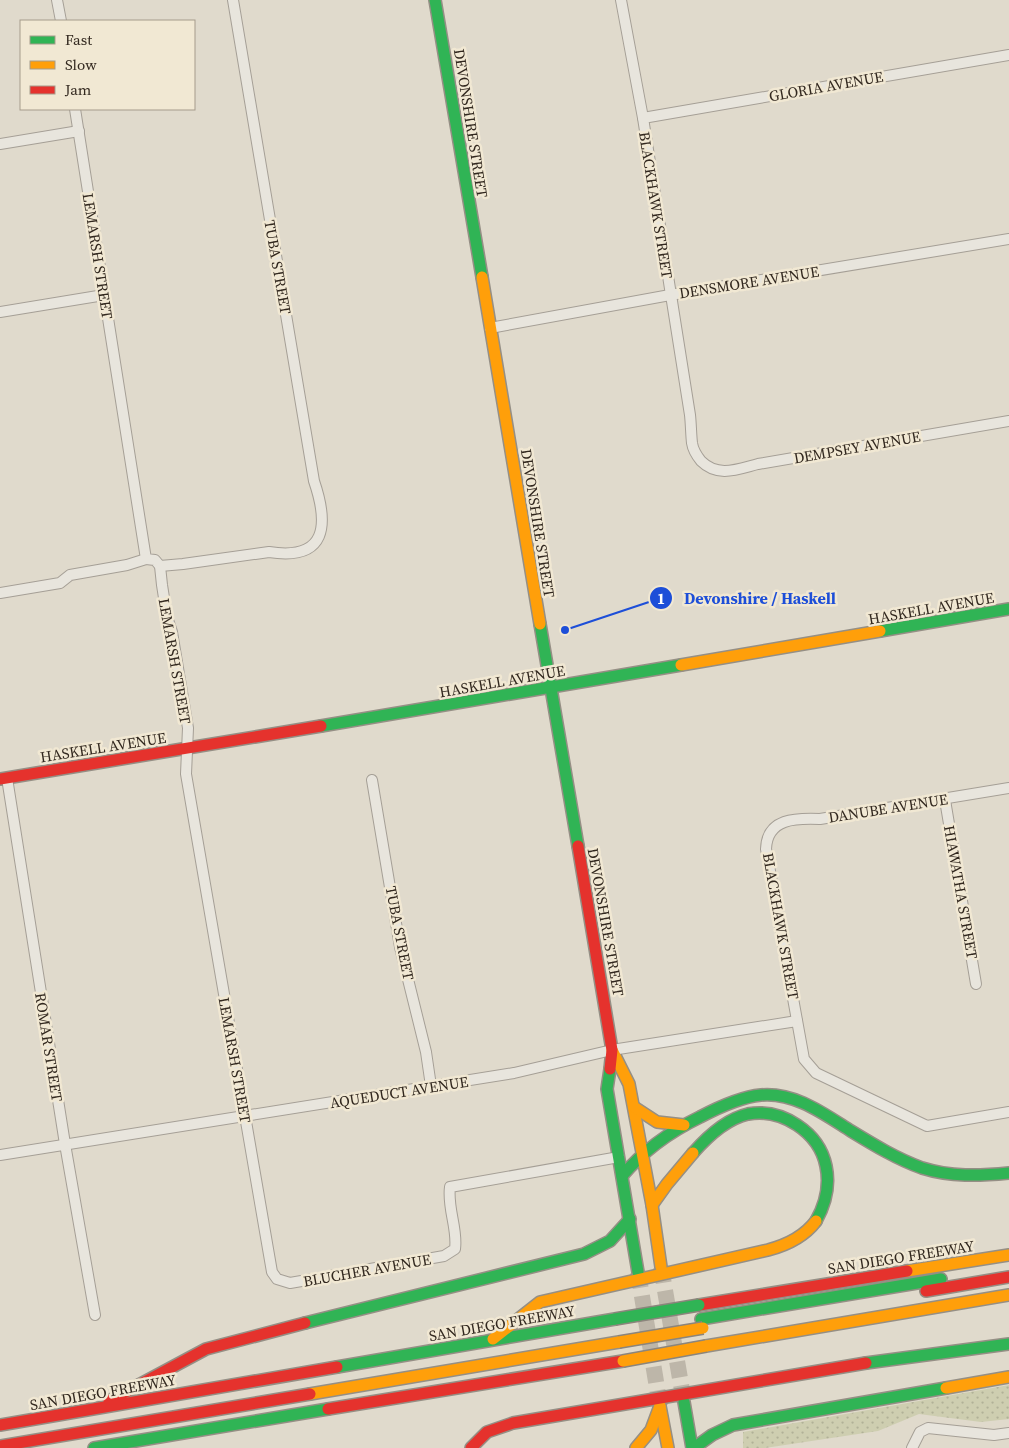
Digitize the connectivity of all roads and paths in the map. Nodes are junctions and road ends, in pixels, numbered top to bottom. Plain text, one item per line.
1 (57, 0) edge
2 (233, 0) edge
3 (436, 0) edge
4 (621, 0) edge
5 (61, 20) edge
6 (1009, 55) edge
7 (75, 110) edge
8 (642, 118) junction
9 (79, 131) junction
10 (0, 144) edge
11 (1009, 240) edge
12 (104, 295) junction
13 (670, 296) junction
14 (0, 312) edge
15 (490, 328) junction
16 (1009, 421) edge
17 (706, 466) joint
18 (146, 559) junction
19 (160, 566) junction
20 (0, 594) edge
21 (1009, 610) edge
22 (550, 688) junction
23 (187, 748) junction
24 (4, 779) edge
25 (372, 780) dead end
26 (1009, 788) edge
27 (945, 800) junction
28 (771, 833) joint
29 (976, 984) dead end
30 (797, 1021) junction
31 (612, 1050) junction
32 (431, 1086) junction
33 (634, 1107) junction
34 (1009, 1112) edge
35 (245, 1117) junction
36 (685, 1125) junction
37 (65, 1144) junction
38 (642, 1153) junction
39 (0, 1155) edge
40 (619, 1157) junction
41 (1009, 1173) edge
42 (622, 1176) junction
43 (652, 1205) junction
44 (630, 1219) junction
45 (1009, 1255) edge
46 (661, 1267) tunnel mouth
47 (1009, 1267) edge
48 (638, 1272) tunnel mouth
49 (1009, 1277) edge
50 (278, 1279) joint
51 (1009, 1296) edge
52 (968, 1302) junction
53 (1001, 1308) dead end
54 (94, 1315) dead end
55 (702, 1323) junction
56 (619, 1337) junction
57 (493, 1340) junction
58 (1009, 1344) edge
59 (1009, 1377) edge
60 (684, 1402) tunnel mouth
61 (93, 1409) junction
62 (0, 1425) edge
63 (1009, 1433) edge
64 (0, 1437) edge
65 (0, 1446) edge
66 (94, 1448) edge
67 (471, 1448) edge
68 (636, 1448) edge
69 (668, 1448) edge
70 (693, 1448) edge
71 (912, 1448) edge

1 - 5 street
2 - 19 street, TUBA STREET
3 - 15 main road, DEVONSHIRE STREET
4 - 8 street, BLACKHAWK STREET
6 - 8 street, GLORIA AVENUE
7 - 9 street, LEMARSH STREET
8 - 13 street, BLACKHAWK STREET
9 - 10 street
9 - 12 street, LEMARSH STREET
11 - 13 street, DENSMORE AVENUE
12 - 14 street
12 - 18 street, LEMARSH STREET
13 - 15 street, DENSMORE AVENUE
13 - 17 street, BLACKHAWK STREET
15 - 22 main road, DEVONSHIRE STREET
16 - 17 street, DEMPSEY AVENUE
18 - 19 street
18 - 20 street
19 - 23 street, LEMARSH STREET
21 - 22 main road, HASKELL AVENUE
22 - 23 main road, HASKELL AVENUE
22 - 31 main road, DEVONSHIRE STREET
23 - 24 main road, HASKELL AVENUE
23 - 35 street, LEMARSH STREET
24 - 37 street, ROMAR STREET
25 - 32 street, TUBA STREET
26 - 27 street, DANUBE AVENUE
27 - 28 street, DANUBE AVENUE
27 - 29 street, HIAWATHA STREET
28 - 30 street, BLACKHAWK STREET
30 - 31 street, AQUEDUCT AVENUE
30 - 34 street
31 - 32 street, AQUEDUCT AVENUE
31 - 33 main road, DEVONSHIRE STREET
31 - 40 main road, DEVONSHIRE STREET
32 - 35 street, AQUEDUCT AVENUE
33 - 36 main road
33 - 38 main road, DEVONSHIRE STREET
35 - 37 street, AQUEDUCT AVENUE
35 - 50 street, LEMARSH STREET
36 - 38 main road
36 - 41 main road
37 - 39 street, AQUEDUCT AVENUE
37 - 54 street, ROMAR STREET
38 - 42 main road
38 - 43 main road, DEVONSHIRE STREET
40 - 42 main road, DEVONSHIRE STREET
40 - 50 street, BLUCHER AVENUE
42 - 44 main road, DEVONSHIRE STREET
43 - 46 main road, DEVONSHIRE STREET
43 - 57 main road
44 - 48 main road, DEVONSHIRE STREET
44 - 61 main road
45 - 57 main road, SAN DIEGO FREEWAY, bridge
47 - 55 main road
49 - 55 main road
51 - 52 main road
52 - 53 main road
52 - 66 main road, bridge
55 - 56 main road, bridge
56 - 64 main road
56 - 65 main road
57 - 61 main road, SAN DIEGO FREEWAY
58 - 67 main road
59 - 70 main road
60 - 70 main road
61 - 62 main road, SAN DIEGO FREEWAY
63 - 71 street
68 - 69 main road

